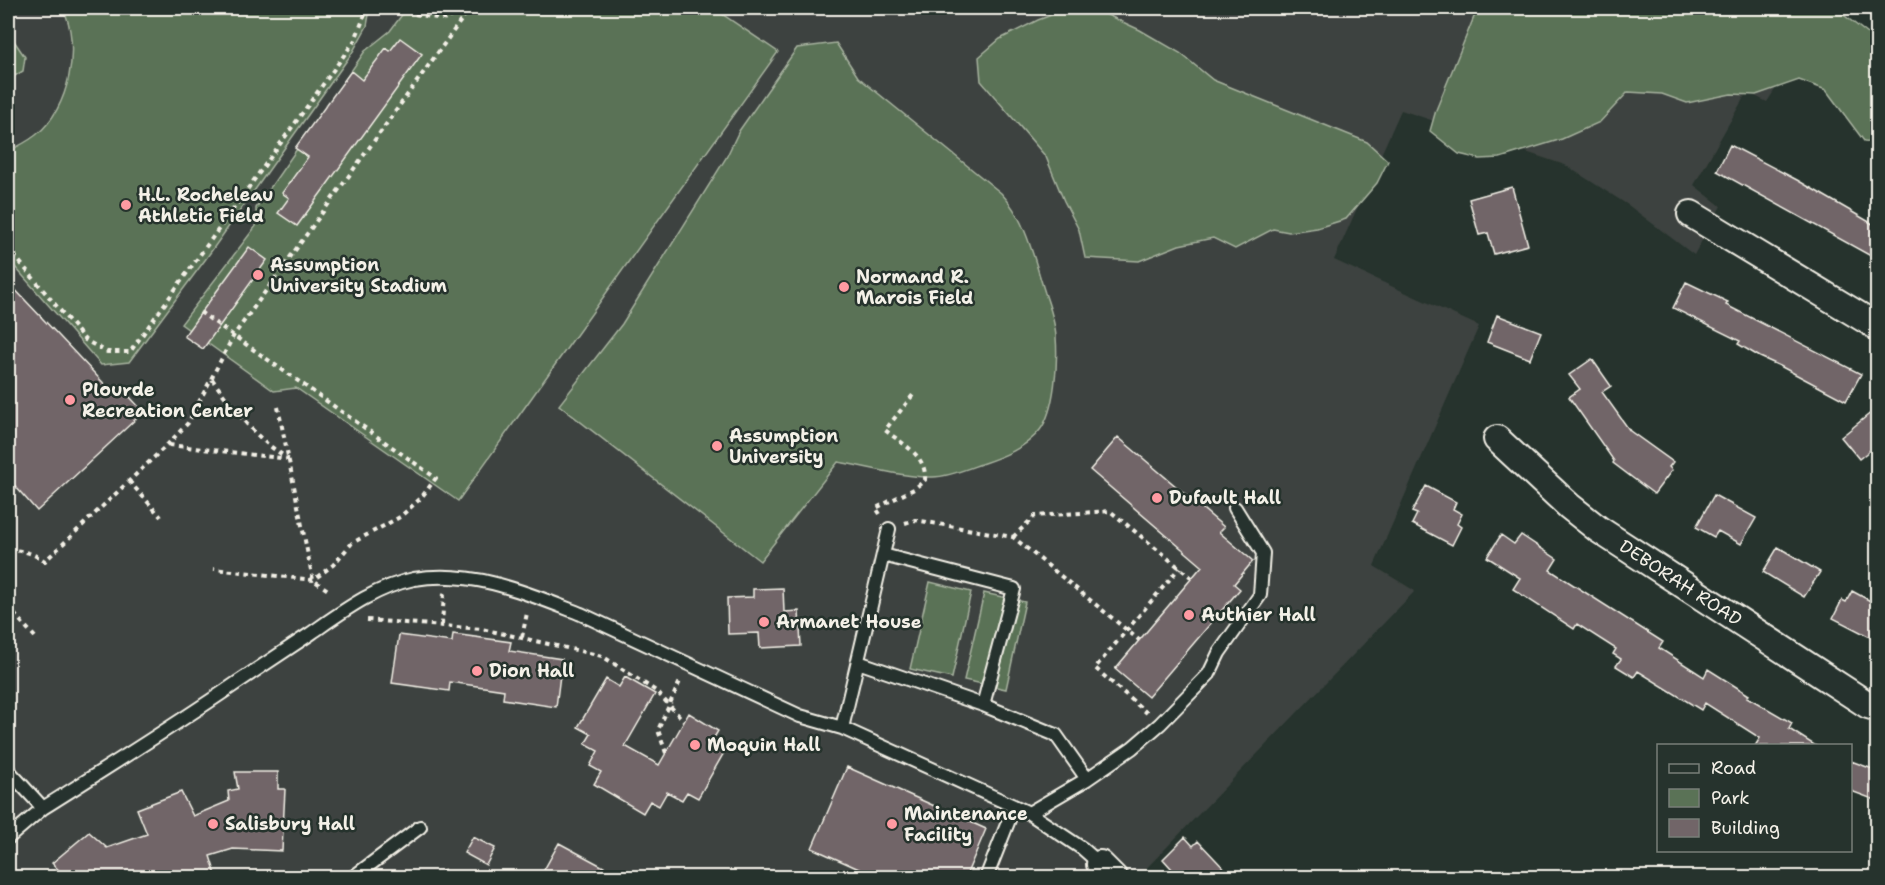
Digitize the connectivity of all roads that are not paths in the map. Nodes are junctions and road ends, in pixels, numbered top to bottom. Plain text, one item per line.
1 (1692, 214) dead end
2 (1878, 327) edge
3 (1497, 439) dead end
4 (1235, 508) dead end
5 (889, 529) road end
6 (883, 555) junction
7 (858, 662) junction
8 (984, 705) junction
9 (1878, 708) edge
10 (842, 728) junction
11 (8, 770) edge
12 (1088, 779) junction
13 (1014, 807) junction
14 (43, 808) junction
15 (1029, 813) junction
16 (420, 827) dead end
17 (8, 838) edge
18 (1107, 871) edge
19 (352, 878) edge
20 (986, 878) edge

1 - 2 street
3 - 9 street, DEBORAH ROAD
4 - 12 lane
5 - 6 lane
6 - 7 lane
6 - 8 lane
7 - 8 lane
7 - 10 lane
8 - 12 lane
10 - 13 lane
10 - 14 lane
11 - 14 lane
12 - 15 lane
13 - 15 lane
13 - 20 lane
14 - 17 lane
15 - 18 lane
16 - 19 lane

